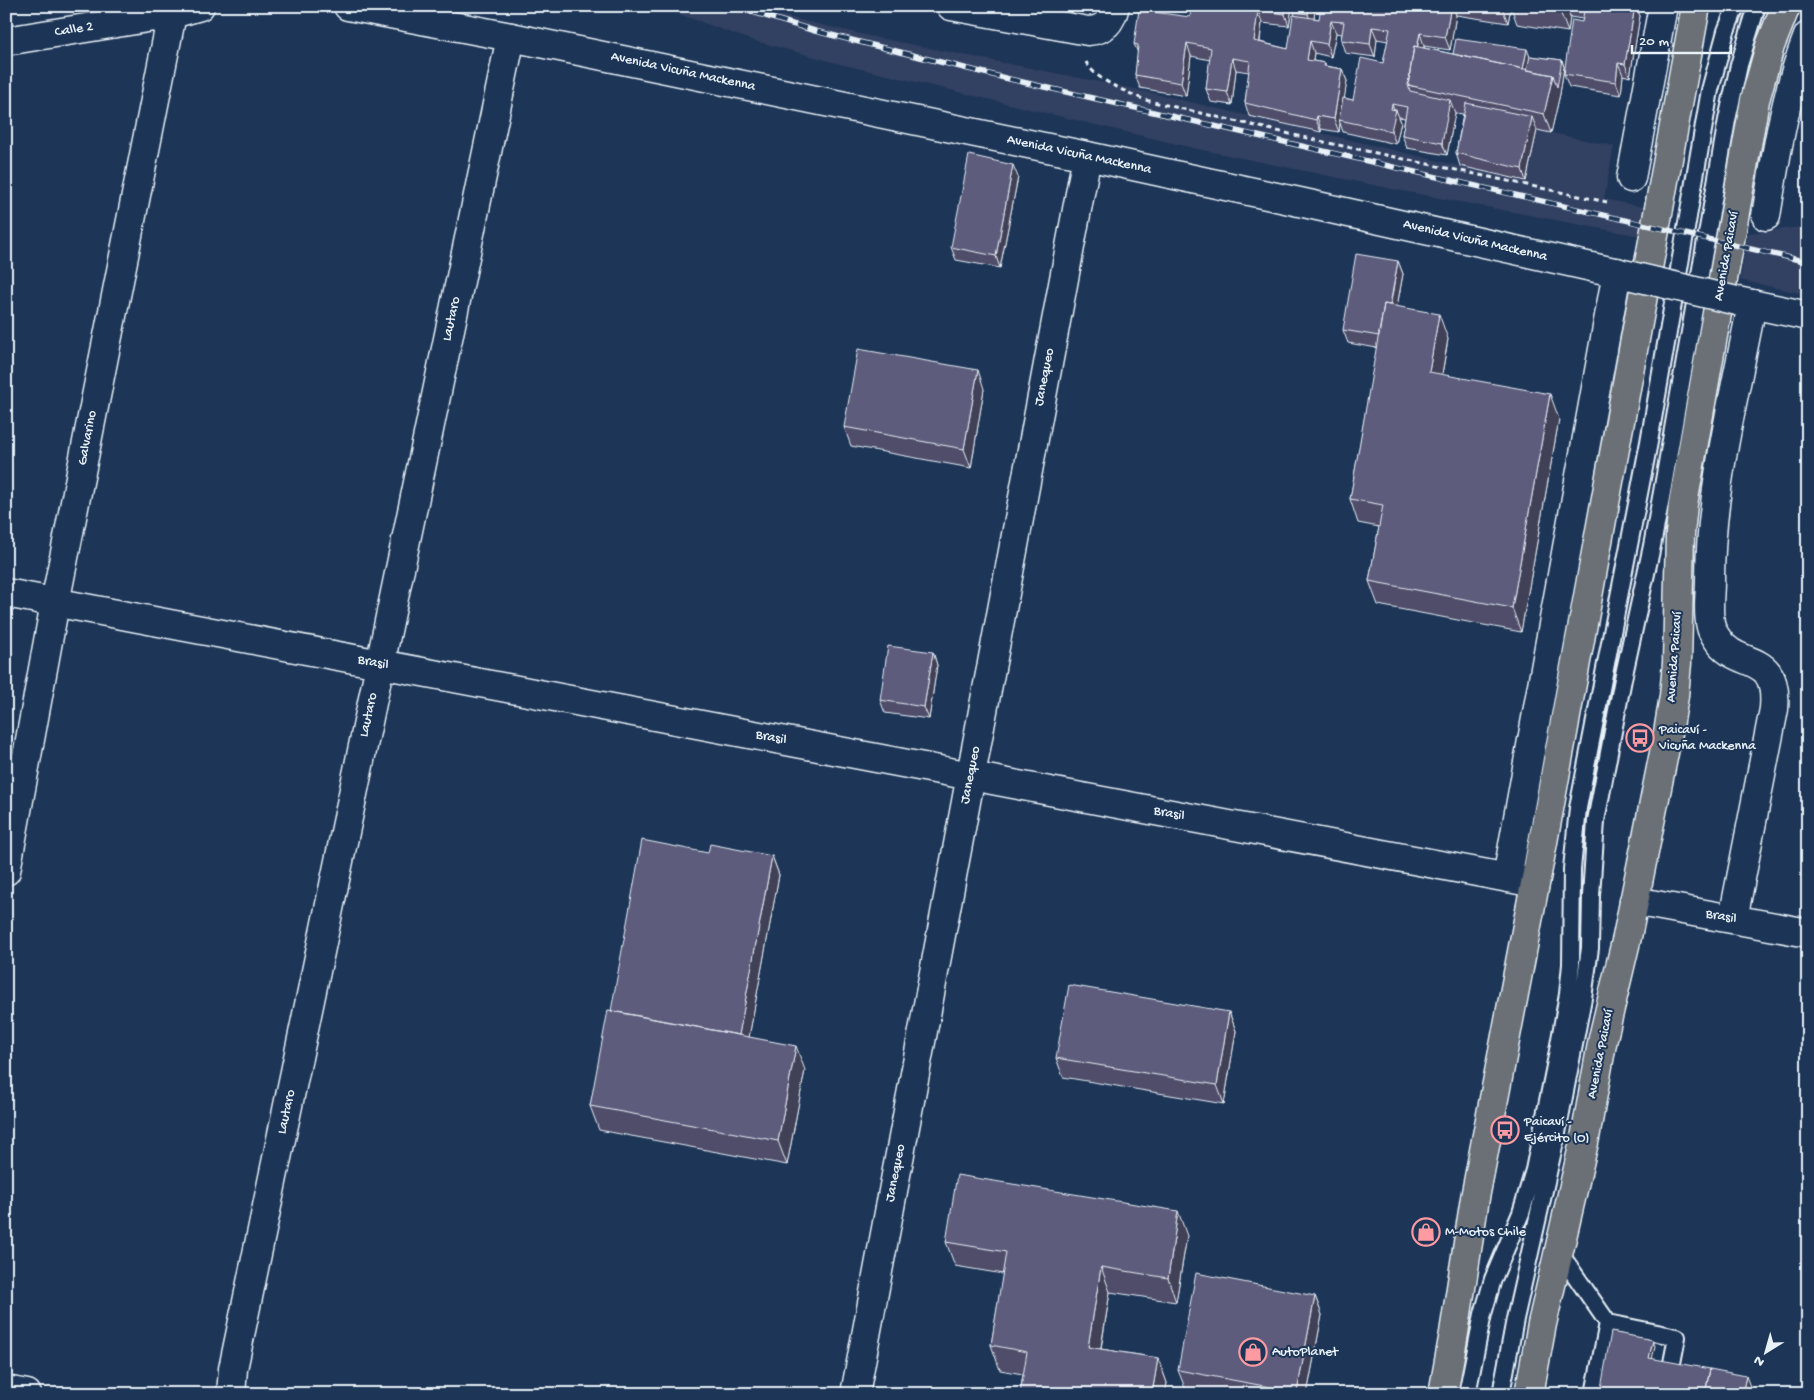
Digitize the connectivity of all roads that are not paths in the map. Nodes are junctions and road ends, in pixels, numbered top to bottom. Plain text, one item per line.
1 (200, 6) edge
2 (348, 6) edge
3 (951, 6) edge
4 (1115, 6) edge
5 (1663, 6) edge
6 (1696, 6) edge
7 (1736, 6) edge
8 (1758, 6) edge
9 (1786, 6) edge
10 (171, 10) edge
11 (1808, 36) edge
12 (511, 37) junction
13 (6, 42) edge
14 (1087, 156) junction
15 (1631, 178) dead end
16 (1766, 216) dead end
17 (1624, 274) junction
18 (1744, 302) junction
19 (1808, 316) edge
20 (6, 593) edge
21 (55, 603) junction
22 (380, 664) junction
23 (970, 776) junction
24 (6, 871) edge
25 (1507, 878) junction
26 (1535, 883) junction
27 (1634, 901) junction
28 (1733, 919) junction
29 (1808, 933) edge
30 (1559, 1252) junction
31 (1608, 1323) junction
32 (1671, 1368) edge
33 (6, 1390) edge
34 (27, 1394) edge
35 (231, 1394) edge
36 (855, 1394) edge
37 (1443, 1394) edge
38 (1467, 1394) edge
39 (1500, 1394) edge
40 (1529, 1394) edge
41 (1594, 1394) edge

1 - 10 street, Calle 2
2 - 12 street, Avenida Vicuña Mackenna
3 - 4 street
5 - 15 street
6 - 26 main road
7 - 38 lane
8 - 39 lane
9 - 27 main road, Avenida Paicaví
10 - 13 street, Calle 2
10 - 21 street, Galvarino
11 - 16 street
12 - 14 street, Avenida Vicuña Mackenna
12 - 22 street, Lautaro
14 - 17 street, Avenida Vicuña Mackenna
14 - 23 street, Janequeo
17 - 18 street, Avenida Vicuña Mackenna, bridge
17 - 25 street
18 - 19 street, Avenida Vicuña Mackenna
18 - 28 street
20 - 21 street, Brasil
21 - 22 street, Brasil
21 - 24 street, Galvarino
22 - 23 street, Brasil
22 - 35 street, Lautaro
23 - 25 street, Brasil
23 - 36 street, Janequeo
25 - 26 street, Brasil
26 - 37 main road
27 - 28 street, Brasil
27 - 30 main road, Avenida Paicaví
28 - 29 street, Brasil
30 - 31 lane
30 - 40 main road, Avenida Paicaví
31 - 32 lane
31 - 41 lane
33 - 34 street

